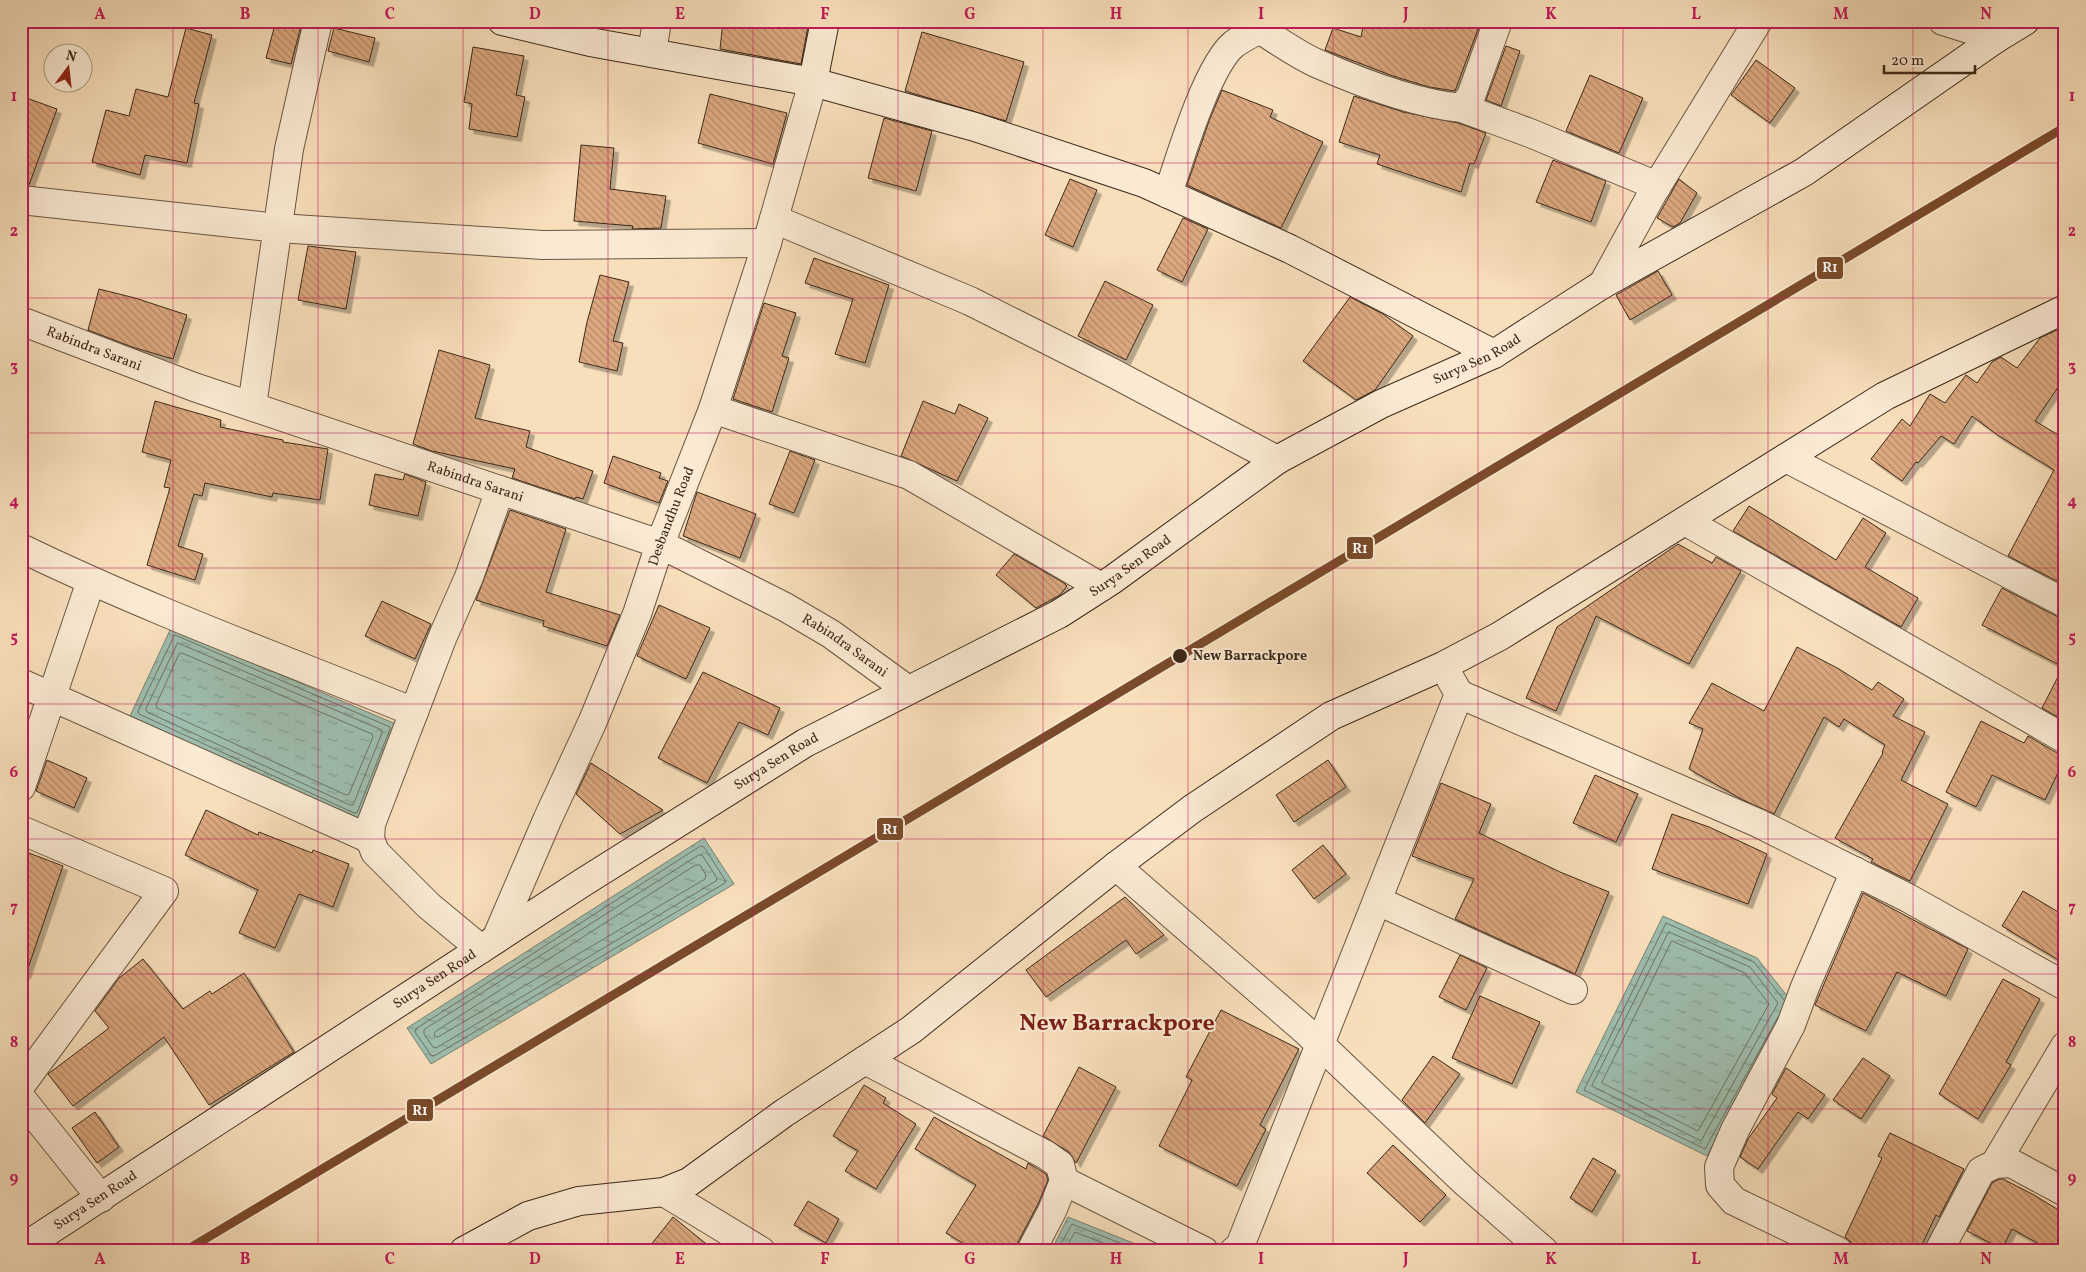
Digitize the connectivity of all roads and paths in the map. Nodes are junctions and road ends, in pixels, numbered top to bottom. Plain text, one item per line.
1 (318, 21) edge
2 (502, 21) edge
3 (657, 21) edge
4 (825, 21) edge
5 (1498, 21) edge
6 (1758, 21) edge
7 (1943, 21) edge
8 (2025, 21) edge
9 (1261, 24) edge
10 (1997, 38) junction
11 (652, 52) junction
12 (812, 82) junction
13 (1462, 108) junction
14 (1657, 186) junction
15 (1168, 194) junction
16 (21, 200) edge
17 (278, 228) junction
18 (771, 231) junction
19 (1603, 284) junction
20 (2065, 310) edge
21 (21, 321) edge
22 (1494, 354) junction
23 (252, 406) junction
24 (713, 409) junction
25 (1786, 458) junction
26 (1277, 460) junction
27 (500, 490) junction
28 (1685, 521) junction
29 (660, 544) junction
30 (21, 548) edge
31 (91, 581) junction
32 (1101, 588) junction
33 (2065, 603) edge
34 (1443, 666) junction
35 (21, 683) edge
36 (908, 690) junction
37 (1459, 694) junction
38 (52, 697) junction
39 (414, 712) junction
40 (2065, 740) edge
41 (21, 787) edge
42 (21, 830) edge
43 (370, 839) junction
44 (1116, 866) junction
45 (1855, 871) junction
46 (1378, 901) junction
47 (489, 944) junction
48 (2065, 986) edge
49 (1573, 990) dead end
50 (1319, 1044) junction
51 (2065, 1046) edge
52 (865, 1060) junction
53 (21, 1085) edge
54 (21, 1098) edge
55 (1994, 1164) junction
56 (1064, 1181) junction
57 (664, 1192) junction
58 (2065, 1192) edge
59 (101, 1198) junction
60 (476, 1248) edge
61 (21, 1249) edge
62 (761, 1251) edge
63 (1031, 1251) edge
64 (1204, 1251) edge
65 (1234, 1251) edge
66 (1544, 1251) edge
67 (1838, 1251) edge
68 (1939, 1251) edge

1 - 17 street
2 - 11 street
3 - 11 street
4 - 12 street, Desbandhu Road
5 - 13 street
6 - 14 street
7 - 10 street
8 - 10 street, Surya Sen Road
9 - 13 street
9 - 15 street
10 - 19 street, Surya Sen Road
11 - 12 street
12 - 15 street
12 - 18 street, Desbandhu Road
13 - 14 street
14 - 19 street
15 - 22 street
16 - 17 street
17 - 18 street
17 - 23 street
18 - 24 street, Desbandhu Road
18 - 26 street
19 - 22 street, Surya Sen Road
20 - 25 street
21 - 23 street, Rabindra Sarani
22 - 26 street, Surya Sen Road
23 - 27 street, Rabindra Sarani
24 - 29 street, Desbandhu Road
24 - 32 street
25 - 28 street
25 - 33 street
26 - 32 street, Surya Sen Road
27 - 29 street, Rabindra Sarani
27 - 39 street
28 - 34 street
28 - 40 street
29 - 36 street, Rabindra Sarani
29 - 47 street, Desbandhu Road
30 - 31 street
31 - 38 street
31 - 39 street
32 - 36 street, Surya Sen Road
34 - 37 street
34 - 44 street
35 - 38 street
36 - 47 street, Surya Sen Road
37 - 45 street
37 - 46 street
38 - 41 street
38 - 43 street
39 - 43 street
42 - 53 street
43 - 47 street
44 - 50 street
44 - 52 street
45 - 48 street
45 - 67 street
46 - 49 street
46 - 50 street
47 - 59 street, Surya Sen Road
50 - 65 street
50 - 66 street
51 - 55 street
52 - 56 street
52 - 57 street
54 - 59 street
55 - 58 street
55 - 68 street
56 - 63 street
56 - 64 street
57 - 60 street
57 - 62 street
59 - 61 street, Surya Sen Road

